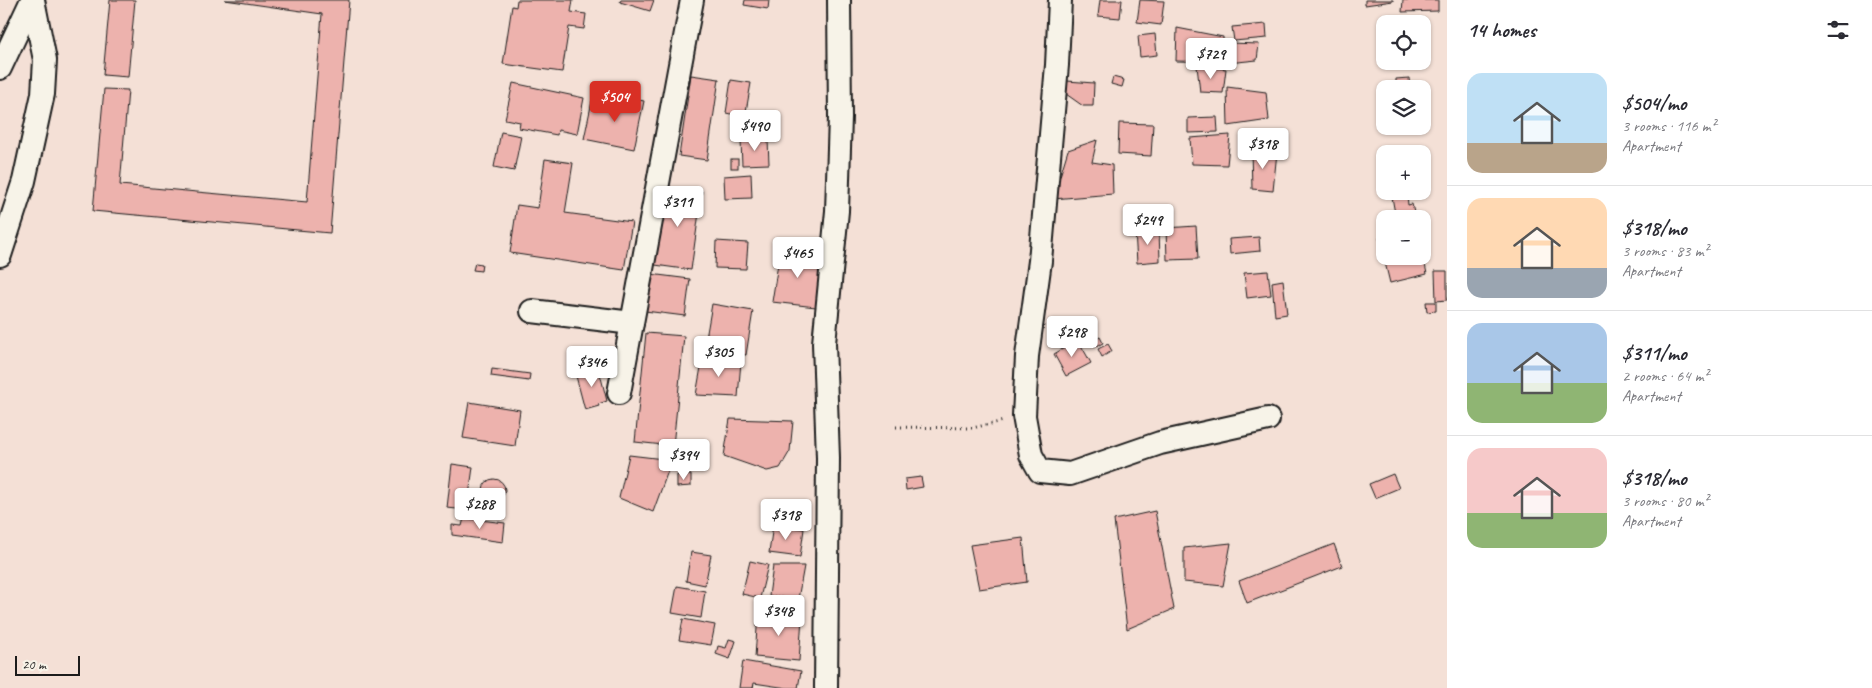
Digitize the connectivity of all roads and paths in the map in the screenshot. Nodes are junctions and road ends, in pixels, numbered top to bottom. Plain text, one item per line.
1 (33, 0) edge
2 (692, 0) edge
3 (839, 0) edge
4 (1060, 0) edge
5 (0, 68) edge
6 (0, 255) edge
7 (532, 311) dead end
8 (632, 323) junction
9 (619, 393) dead end
10 (1024, 416) junction
11 (1268, 419) dead end
12 (896, 427) dead end
13 (826, 688) edge

1 - 5 street
1 - 6 street
2 - 8 street
3 - 13 street
4 - 10 street
7 - 8 street
8 - 9 street
10 - 11 street
10 - 12 path

